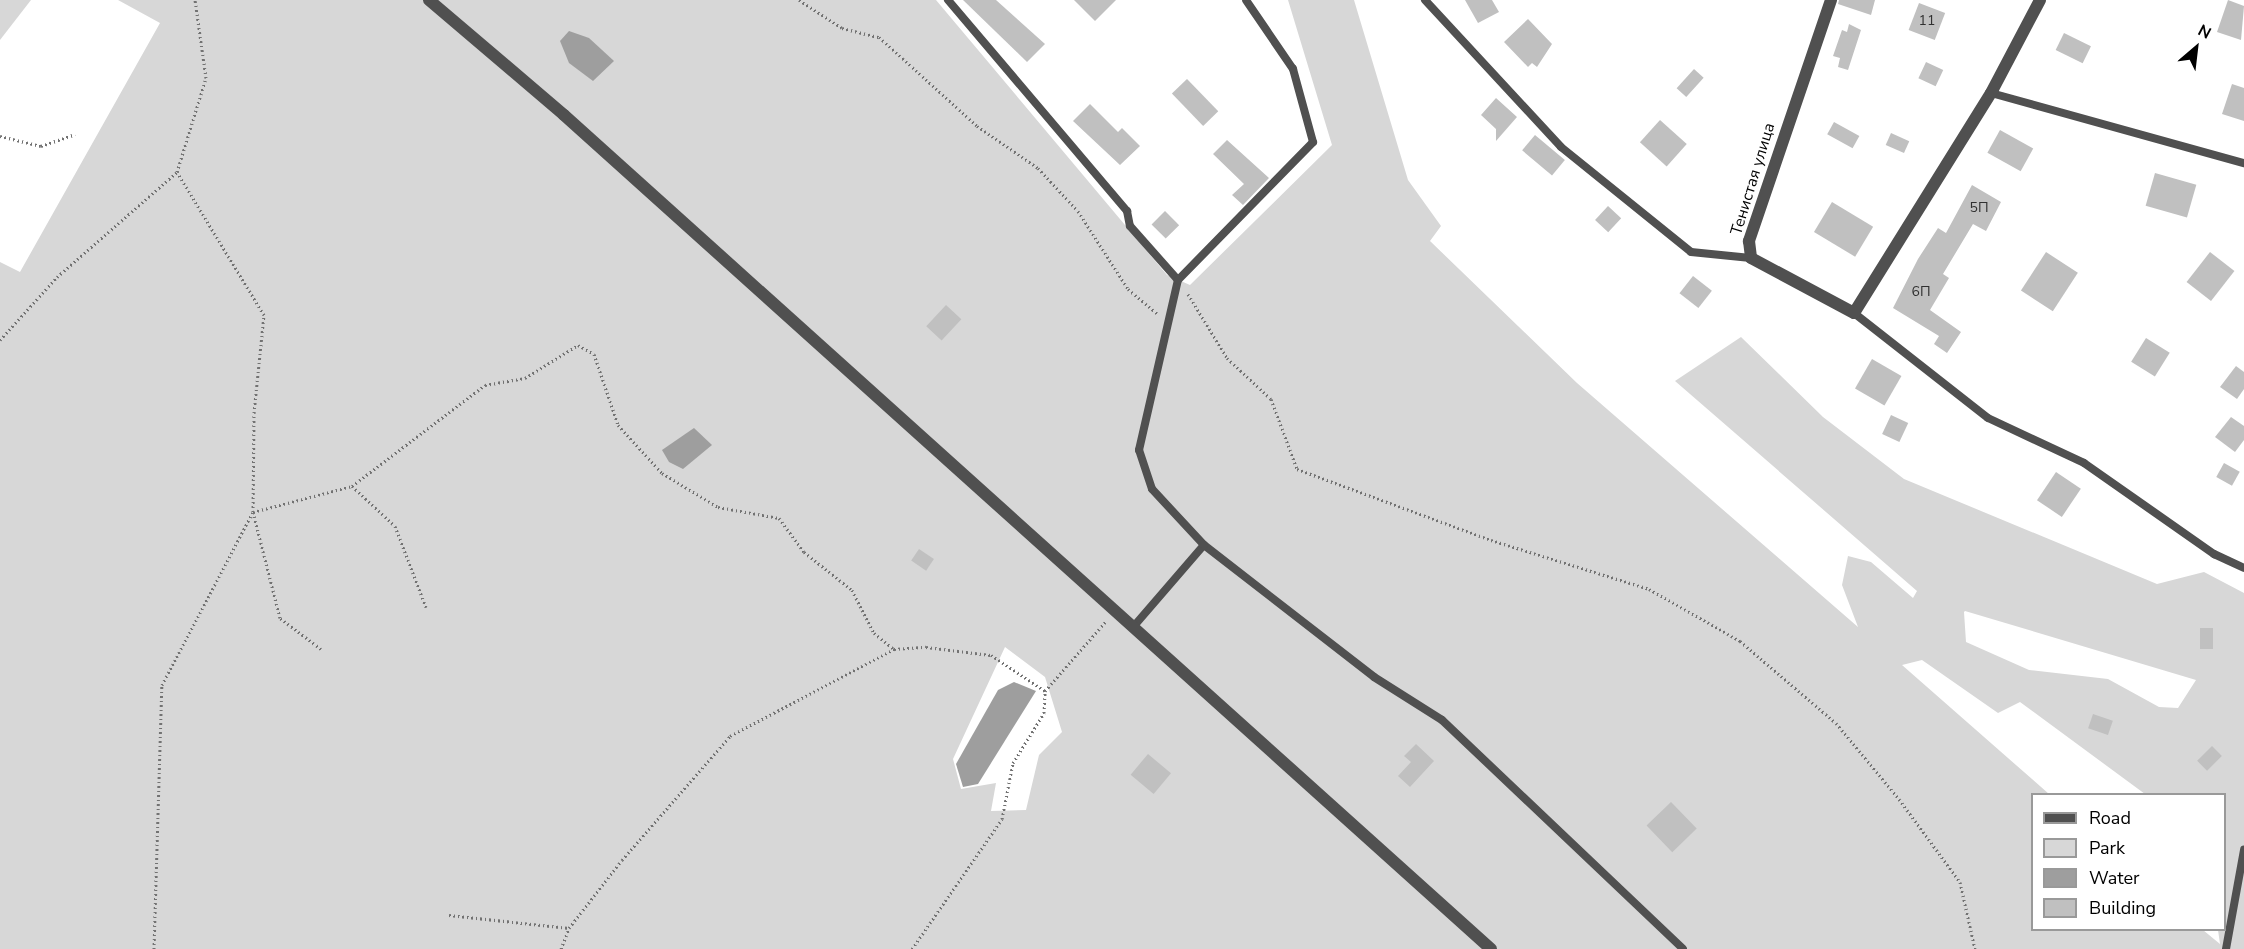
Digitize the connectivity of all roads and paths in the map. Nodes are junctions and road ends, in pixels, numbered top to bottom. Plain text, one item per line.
1 (195, 0) edge
2 (429, 0) edge
3 (799, 0) edge
4 (948, 0) edge
5 (1246, 0) edge
6 (1425, 0) edge
7 (1831, 0) edge
8 (2040, 0) edge
9 (1991, 93) junction
10 (75, 134) dead end
11 (0, 135) edge
12 (2244, 163) edge
13 (177, 172) junction
14 (1750, 258) junction
15 (1178, 280) junction
16 (1854, 313) junction
17 (1165, 319) junction
18 (0, 340) edge
19 (352, 486) junction
20 (253, 512) junction
21 (1204, 545) junction
22 (2244, 568) edge
23 (426, 608) dead end
24 (1116, 610) junction
25 (1134, 626) junction
26 (321, 649) dead end
27 (894, 649) junction
28 (1045, 691) junction
29 (2244, 850) edge
30 (449, 915) dead end
31 (569, 928) junction
32 (154, 949) edge
33 (561, 949) edge
34 (912, 949) edge
35 (1491, 949) edge
36 (1683, 949) edge
37 (1975, 949) edge
38 (2226, 949) edge

1 - 13 path
2 - 24 street
3 - 17 path
4 - 15 lane
5 - 15 lane
6 - 14 lane
7 - 14 street, Тенистая улица
8 - 9 street
9 - 12 lane
9 - 16 street
10 - 11 path
13 - 18 path
13 - 20 path
14 - 16 street, Тенистая улица
15 - 17 lane
15 - 37 path
16 - 22 lane
17 - 21 lane
19 - 20 path
19 - 23 path
19 - 27 path
20 - 26 path
20 - 32 path
21 - 25 lane
21 - 36 lane
24 - 25 street
24 - 28 path
25 - 35 street
27 - 28 path
27 - 31 path
28 - 34 path
29 - 38 lane
30 - 31 path
31 - 33 path

